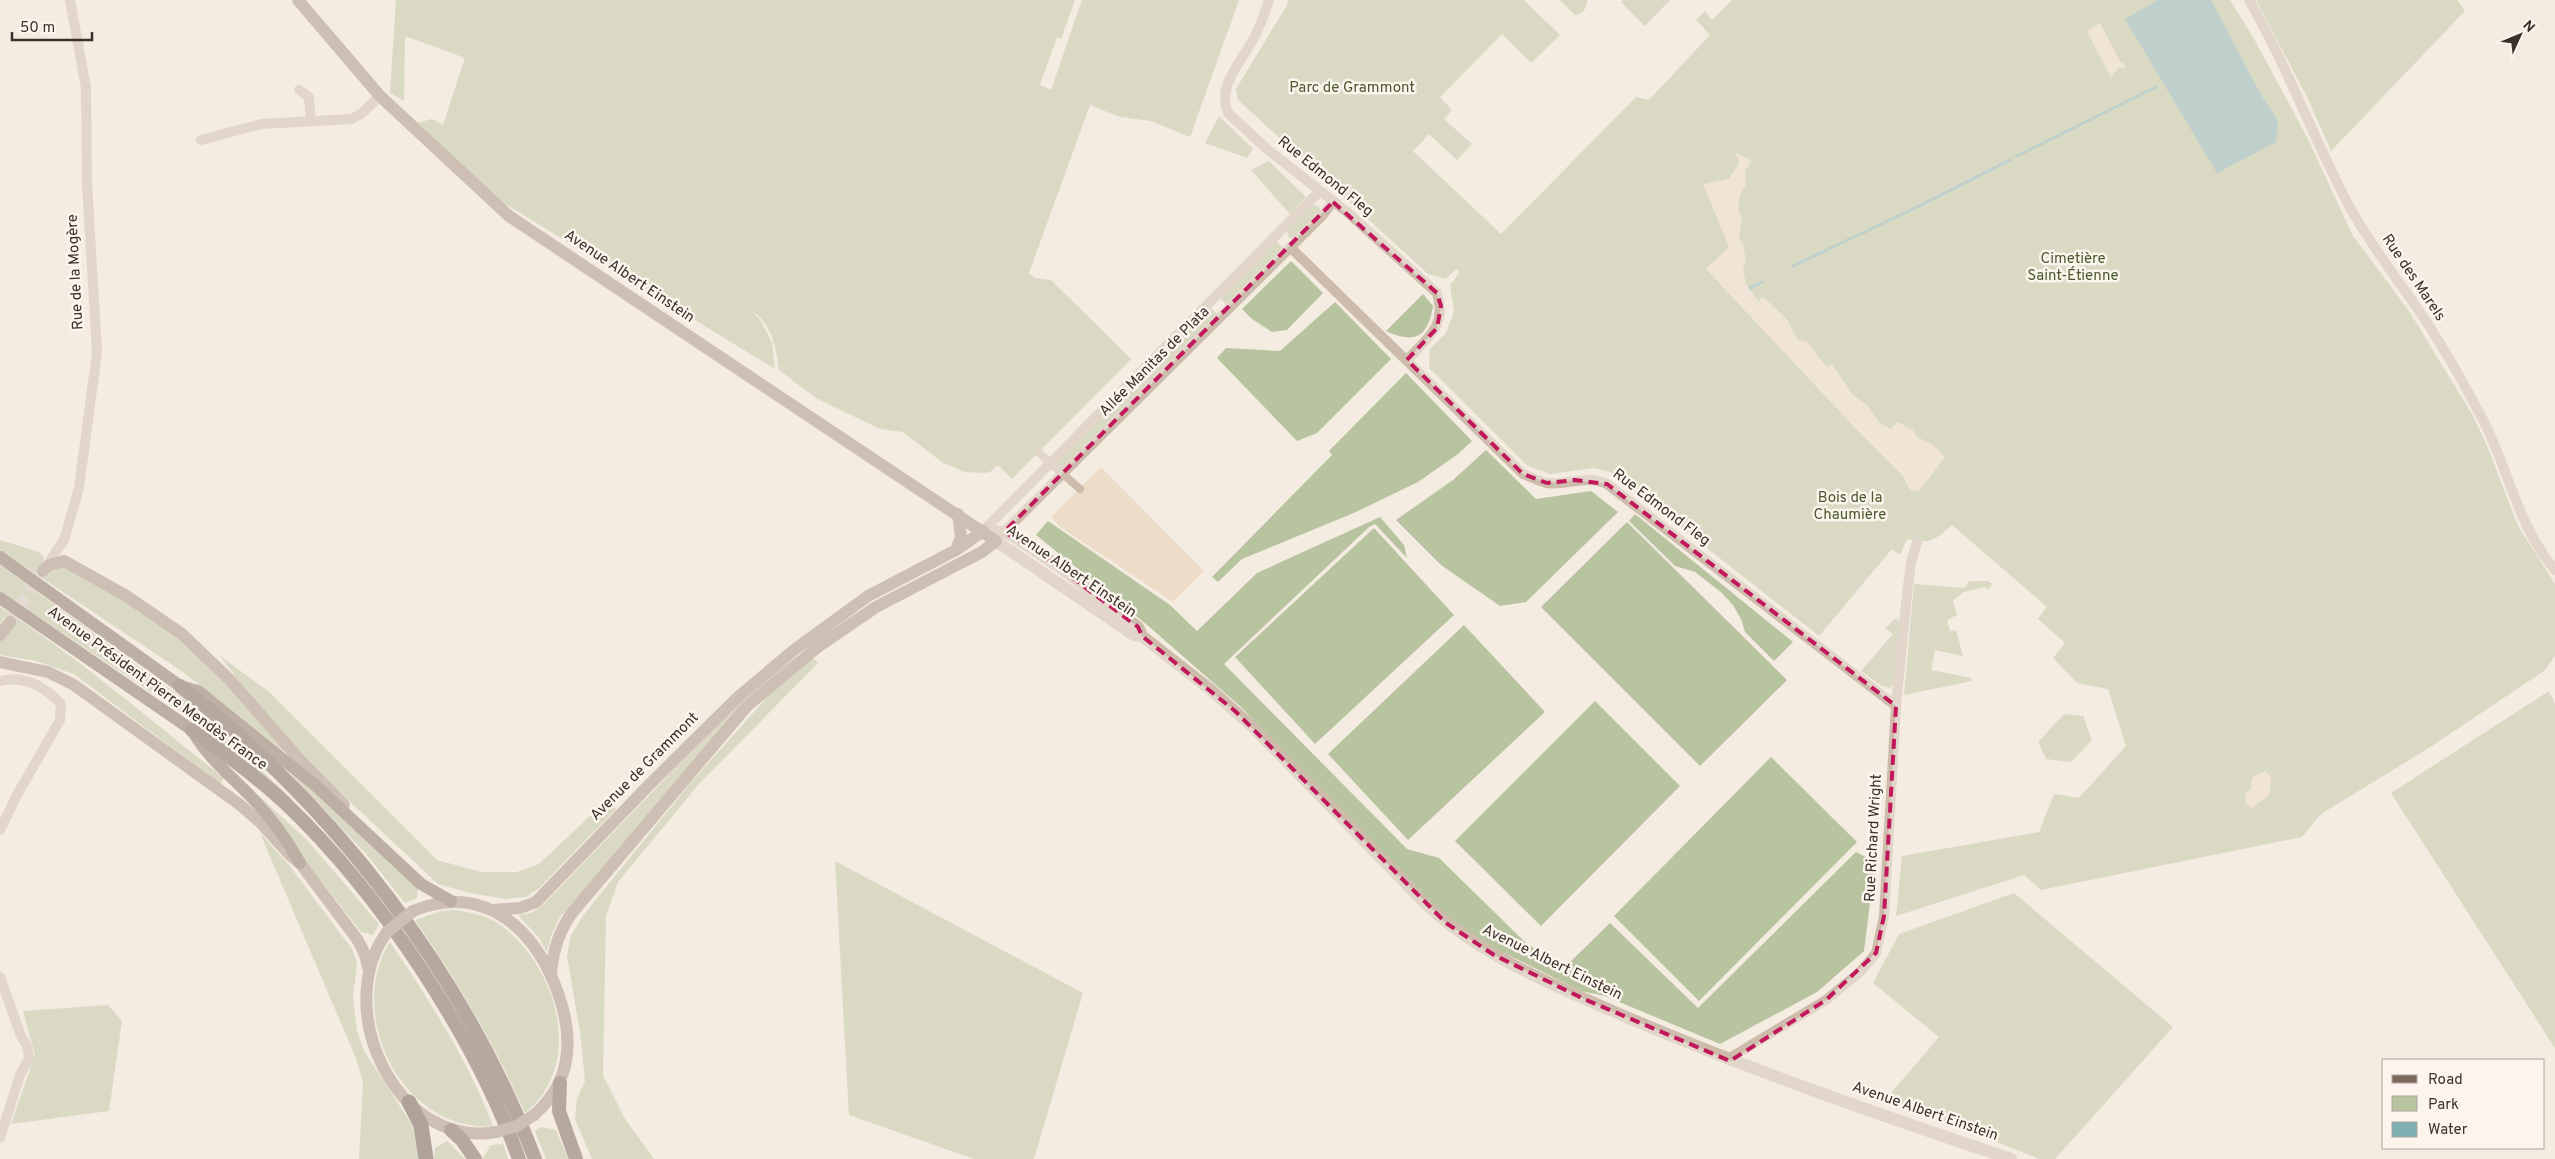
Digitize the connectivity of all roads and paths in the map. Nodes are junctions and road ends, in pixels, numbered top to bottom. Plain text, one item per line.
1 (70, 0) edge
2 (298, 0) edge
3 (1270, 0) edge
4 (2249, 0) edge
5 (299, 90) dead end
6 (380, 96) junction
7 (311, 122) junction
8 (201, 140) dead end
9 (1319, 192) junction
10 (1333, 202) junction
11 (1290, 248) junction
12 (1407, 360) junction
13 (1039, 453) dead end
14 (1049, 463) junction
15 (1064, 475) junction
16 (1080, 488) dead end
17 (958, 514) junction
18 (982, 531) junction
19 (1000, 537) junction
20 (64, 540) junction
21 (1917, 542) dead end
22 (956, 550) junction
23 (0, 557) edge
24 (64, 561) junction
25 (46, 568) joint
26 (2555, 570) edge
27 (0, 598) edge
28 (10, 622) tunnel mouth
29 (816, 632) junction
30 (0, 635) edge
31 (819, 646) junction
32 (0, 662) edge
33 (0, 681) edge
34 (180, 686) junction
35 (1896, 706) junction
36 (192, 730) junction
37 (365, 829) junction
38 (0, 830) edge
39 (300, 863) junction
40 (451, 901) junction
41 (492, 910) junction
42 (369, 970) junction
43 (551, 972) junction
44 (0, 977) edge
45 (1730, 1061) junction
46 (560, 1083) junction
47 (409, 1102) junction
48 (450, 1130) junction
49 (0, 1138) edge
50 (426, 1159) edge
51 (475, 1159) edge
52 (519, 1159) edge
53 (535, 1159) edge
54 (576, 1159) edge
55 (2011, 1159) edge

1 - 20 street, Rue de la Mogère
2 - 6 main road, Avenue Albert Einstein
3 - 9 street, Rue Edmond Fleg
4 - 26 street, Rue des Marels
5 - 7 street
6 - 7 street
6 - 17 main road, Avenue Albert Einstein
7 - 8 street
9 - 10 street, Rue Edmond Fleg
9 - 14 street, Allée Manitas de Plata
10 - 11 street, Allée Manitas de Plata
10 - 12 street, Rue Edmond Fleg
11 - 12 street, Rue Edmond Fleg
11 - 15 street, Allée Manitas de Plata
12 - 35 street, Rue Edmond Fleg
13 - 14 street
14 - 15 street
14 - 18 street, Allée Manitas de Plata
15 - 16 street
15 - 19 street, Allée Manitas de Plata
17 - 18 main road, Avenue Albert Einstein
17 - 22 main road
18 - 19 main road, Avenue Albert Einstein
18 - 22 main road, Avenue de Grammont
19 - 31 main road
19 - 45 street, Avenue Albert Einstein
20 - 24 street
20 - 25 street
21 - 35 street, Rue Richard Wright
22 - 29 main road, Avenue de Grammont
23 - 34 main road, Avenue Président Pierre Mendès France
24 - 25 main road
24 - 37 main road
27 - 36 main road, Avenue Président Pierre Mendès France
28 - 30 main road
29 - 31 main road
29 - 41 main road, Avenue de Grammont
31 - 43 main road
32 - 39 main road
33 - 38 street
34 - 37 main road
34 - 53 highway, Avenue Président Pierre Mendès France
35 - 45 street, Rue Richard Wright
36 - 39 main road
36 - 52 highway, Avenue Président Pierre Mendès France
37 - 40 main road
39 - 42 main road
40 - 41 main road
40 - 42 main road, bridge
41 - 43 main road
42 - 47 main road
43 - 46 main road
44 - 49 street
45 - 55 street, Avenue Albert Einstein
46 - 48 main road, bridge
46 - 54 highway
47 - 48 main road
47 - 50 highway
48 - 51 highway

